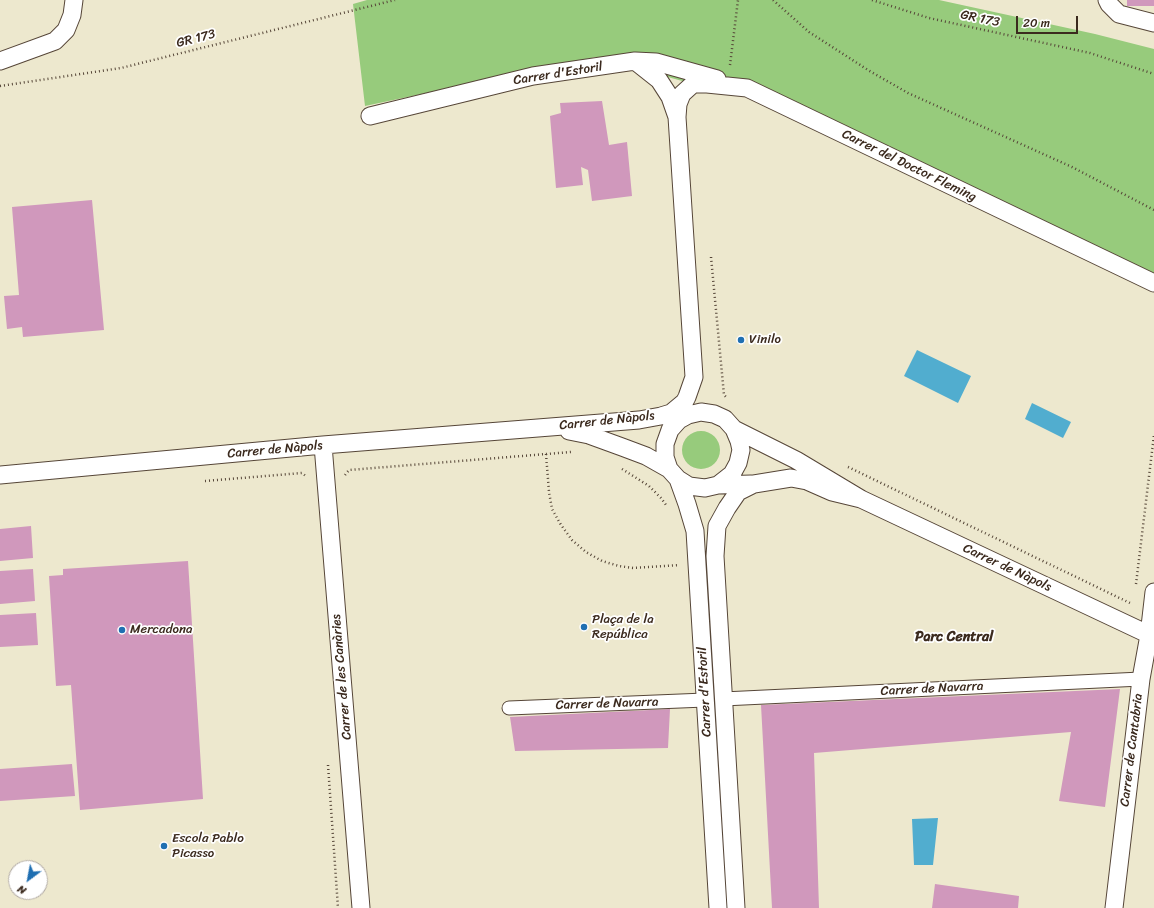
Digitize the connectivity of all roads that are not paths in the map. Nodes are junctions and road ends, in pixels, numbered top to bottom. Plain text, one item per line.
1 (74, 0) edge
2 (1108, 2) edge
3 (1154, 23) edge
4 (0, 61) edge
5 (635, 61) junction
6 (747, 88) junction
7 (370, 116) dead end
8 (677, 117) junction
9 (1154, 283) edge
10 (684, 403) junction
11 (551, 427) junction
12 (734, 429) junction
13 (670, 430) junction
14 (323, 445) junction
15 (673, 474) junction
16 (0, 475) edge
17 (730, 483) junction
18 (860, 499) junction
19 (1154, 592) edge
20 (1151, 636) edge
21 (1141, 679) junction
22 (723, 699) junction
23 (705, 700) junction
24 (508, 708) dead end
25 (361, 908) edge
26 (718, 908) edge
27 (736, 908) edge
28 (1114, 908) edge

1 - 4 street
2 - 3 street
5 - 6 street, Carrer d'Estoril
5 - 7 street, Carrer d'Estoril
5 - 8 street, Carrer del Doctor Fleming
6 - 8 street, Carrer del Doctor Fleming
6 - 9 street, Carrer del Doctor Fleming
8 - 10 street, Carrer del Doctor Fleming
10 - 11 street, Carrer de Nàpols
10 - 13 street, Carrer del Doctor Fleming
11 - 14 street, Carrer de Nàpols
11 - 15 street, Carrer de Nàpols
12 - 13 street
12 - 17 street
12 - 18 street, Carrer de Nàpols
13 - 15 street
14 - 16 street, Carrer de Nàpols
14 - 25 street, Carrer de les Canàries
15 - 17 street
15 - 23 street, Carrer d'Estoril
17 - 18 street, Carrer de Nàpols
17 - 22 street, Carrer d'Estoril
18 - 20 street, Carrer de Nàpols
19 - 20 street, Carrer de Cantabria
20 - 21 street, Carrer de Cantabria
21 - 22 street, Carrer de Navarra
21 - 28 street, Carrer de Cantabria
22 - 27 street, Carrer d'Estoril
23 - 24 street, Carrer de Navarra
23 - 26 street, Carrer d'Estoril

